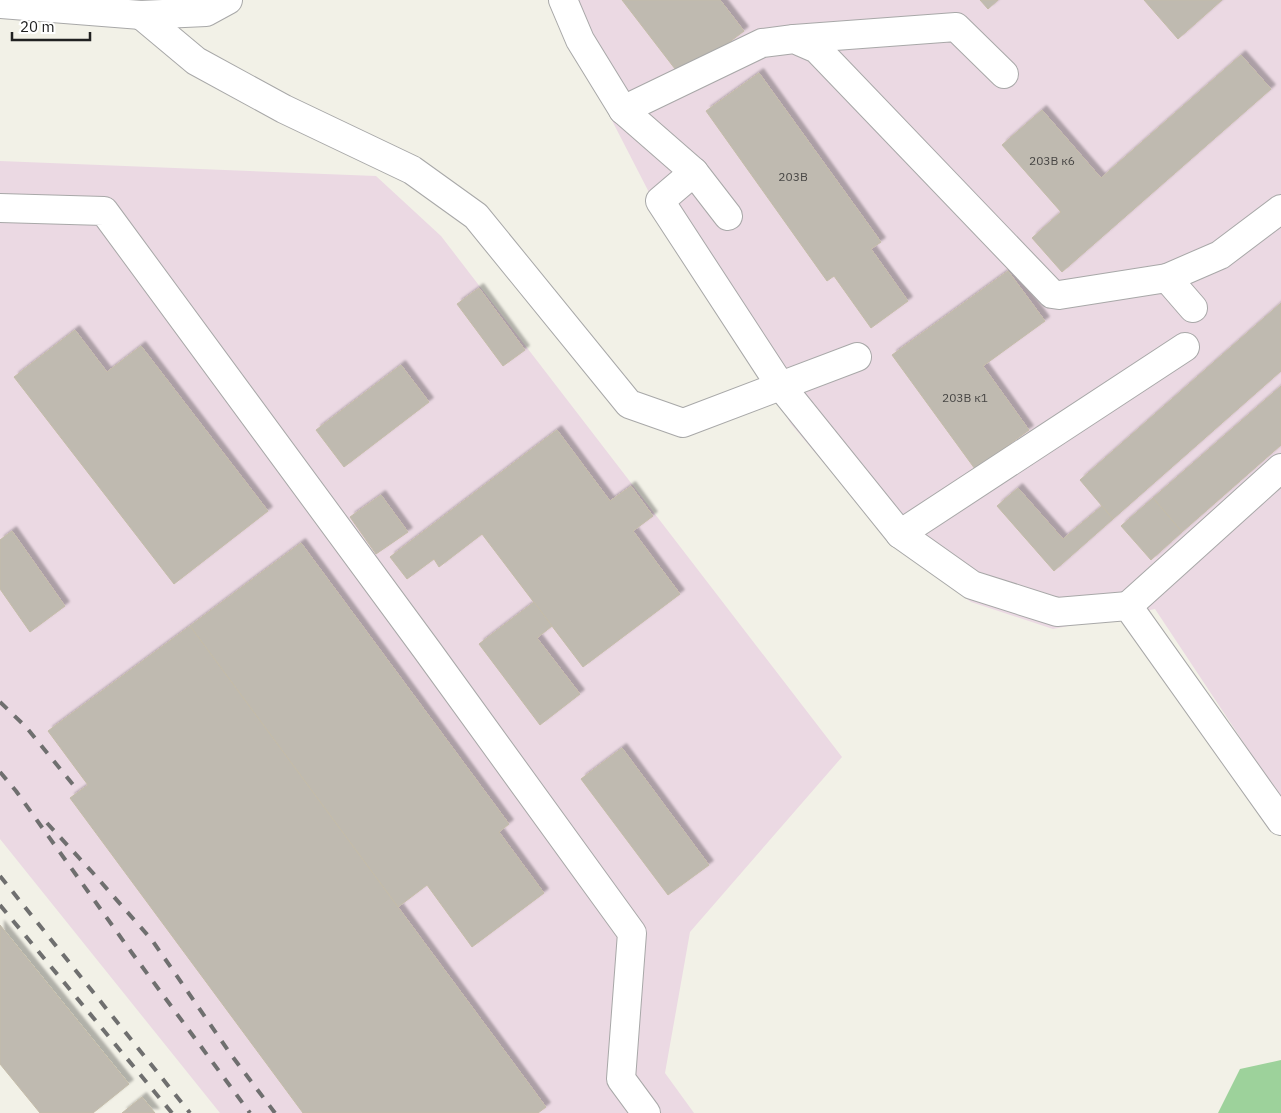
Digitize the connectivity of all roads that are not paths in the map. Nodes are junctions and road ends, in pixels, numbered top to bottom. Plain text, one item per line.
1 (228, 0) edge
2 (563, 0) edge
3 (0, 4) edge
4 (141, 16) junction
5 (794, 39) junction
6 (1004, 74) dead end
7 (623, 110) junction
8 (694, 172) junction
9 (0, 208) edge
10 (1281, 209) edge
11 (728, 216) dead end
12 (1167, 278) junction
13 (1193, 308) dead end
14 (1185, 347) dead end
15 (857, 357) dead end
16 (780, 385) junction
17 (1281, 468) edge
18 (900, 534) junction
19 (1128, 606) junction
20 (1281, 821) edge
21 (646, 1113) edge

1 - 4 lane
2 - 7 lane
3 - 4 lane
4 - 16 lane
5 - 6 lane
5 - 7 lane
5 - 12 lane
7 - 8 lane
8 - 11 lane
8 - 16 lane
9 - 21 lane
10 - 12 lane
12 - 13 lane
14 - 18 lane
15 - 16 lane
16 - 18 lane
17 - 19 lane
18 - 19 lane
19 - 20 lane

